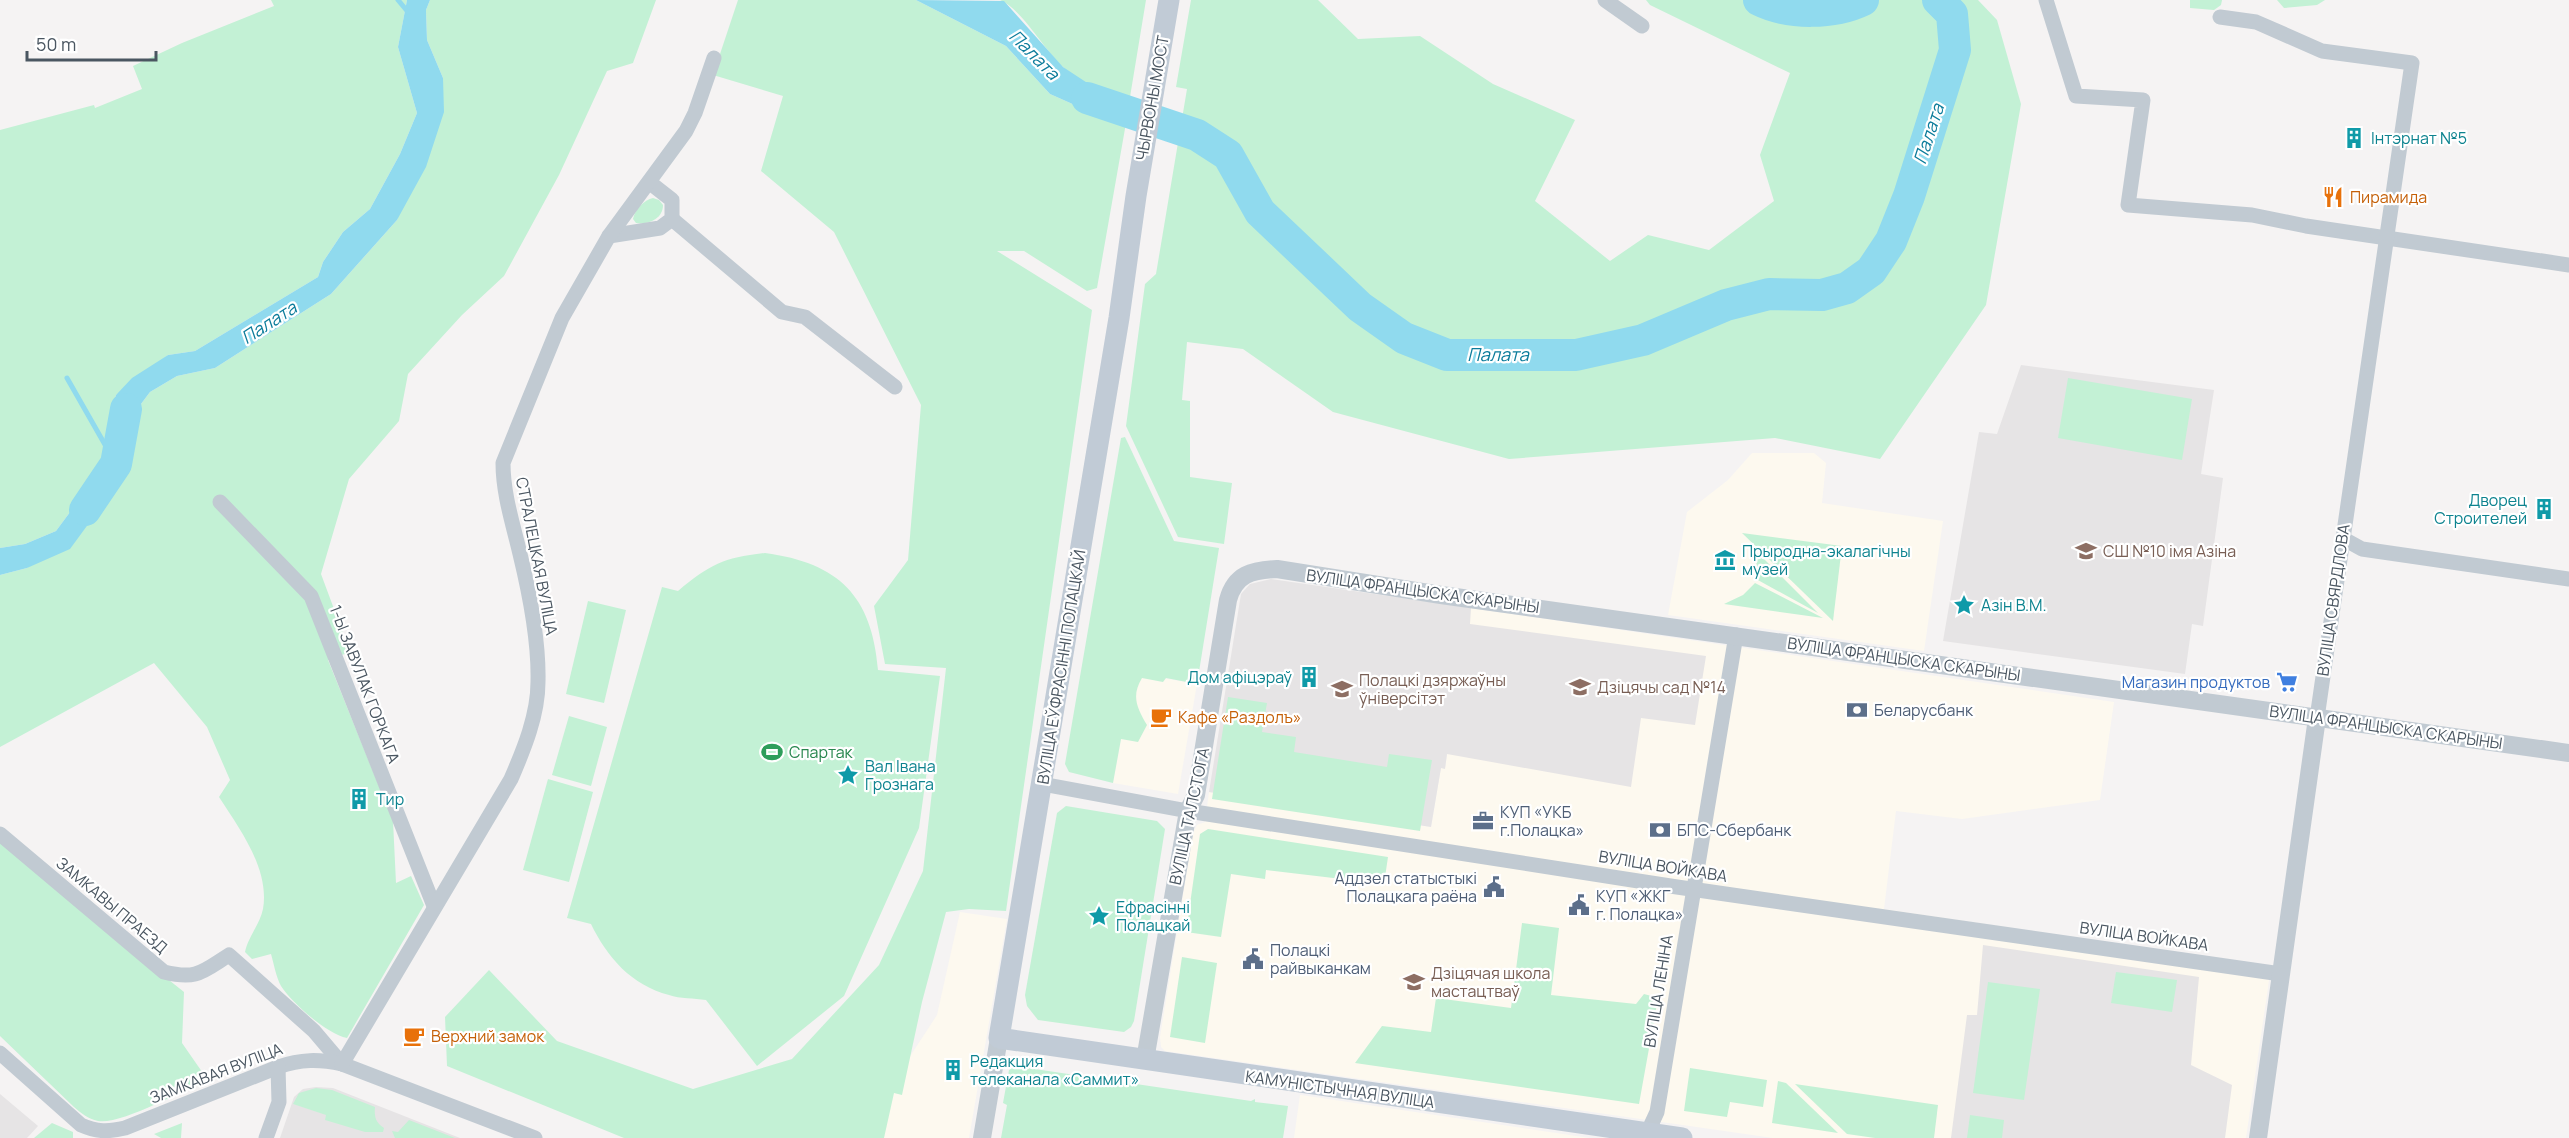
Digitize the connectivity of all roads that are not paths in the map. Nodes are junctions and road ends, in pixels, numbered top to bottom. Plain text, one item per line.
1 (1169, 0) edge
2 (1605, 0) edge
3 (2046, 0) edge
4 (2220, 17) dead end
5 (1642, 26) dead end
6 (714, 58) dead end
7 (649, 182) junction
8 (1136, 196) joint
9 (672, 219) junction
10 (609, 236) junction
11 (2386, 238) junction
12 (2569, 265) edge
13 (895, 387) dead end
14 (220, 502) dead end
15 (2342, 538) junction
16 (1240, 576) joint
17 (2569, 579) edge
18 (1736, 635) junction
19 (2317, 718) junction
20 (2569, 753) edge
21 (1042, 784) junction
22 (1188, 811) junction
23 (0, 834) edge
24 (1693, 889) junction
25 (434, 906) junction
26 (2281, 974) junction
27 (999, 1038) junction
28 (0, 1053) edge
29 (1145, 1060) junction
30 (342, 1064) junction
31 (278, 1067) junction
32 (1646, 1136) edge
33 (266, 1138) edge
34 (535, 1138) edge
35 (982, 1138) edge
36 (1682, 1138) edge
37 (2258, 1138) edge

1 - 8 main road, ЧЫРВОНЫ МОСТ
2 - 5 street
3 - 11 street
4 - 11 street, ВУЛІЦА СВЯРДЛОВА
6 - 7 street, СТРАЛЕЦКАЯ ВУЛІЦА
7 - 9 street
7 - 10 street, СТРАЛЕЦКАЯ ВУЛІЦА
8 - 21 main road, ВУЛІЦА ЕЎФРАСІННІ ПОЛАЦКАЙ
9 - 10 street
9 - 13 street
10 - 25 street, СТРАЛЕЦКАЯ ВУЛІЦА
11 - 12 street
11 - 15 street, ВУЛІЦА СВЯРДЛОВА
14 - 25 street, 1-Ы ЗАВУЛАК ГОРКАГА
15 - 17 street
15 - 19 street, ВУЛІЦА СВЯРДЛОВА
16 - 18 street, ВУЛІЦА ФРАНЦЫСКА СКАРЫНЫ
16 - 22 street, ВУЛІЦА ТАЛСТОГА
18 - 19 street, ВУЛІЦА ФРАНЦЫСКА СКАРЫНЫ
18 - 24 street, ВУЛІЦА ЛЕНІНА
19 - 20 street, ВУЛІЦА ФРАНЦЫСКА СКАРЫНЫ
19 - 26 street, ВУЛІЦА СВЯРДЛОВА
21 - 22 street, ВУЛІЦА ВОЙКАВА
21 - 27 main road, ВУЛІЦА ЕЎФРАСІННІ ПОЛАЦКАЙ
22 - 24 street, ВУЛІЦА ВОЙКАВА
22 - 29 street, ВУЛІЦА ТАЛСТОГА
23 - 30 street, ЗАМКАВЫ ПРАЕЗД
24 - 26 street, ВУЛІЦА ВОЙКАВА
24 - 32 street, ВУЛІЦА ЛЕНІНА
25 - 30 street, СТРАЛЕЦКАЯ ВУЛІЦА
26 - 37 street, ВУЛІЦА СВЯРДЛОВА
27 - 29 main road, КАМУНІСТЫЧНАЯ ВУЛІЦА
27 - 35 street, ВУЛІЦА ЕЎФРАСІННІ ПОЛАЦКАЙ
28 - 31 street, ЗАМКАВАЯ ВУЛІЦА
29 - 32 main road, КАМУНІСТЫЧНАЯ ВУЛІЦА
30 - 31 street, ЗАМКАВАЯ ВУЛІЦА
30 - 34 street, ЗАМКАВАЯ ВУЛІЦА
31 - 33 street
32 - 36 main road, КАМУНІСТЫЧНАЯ ВУЛІЦА

